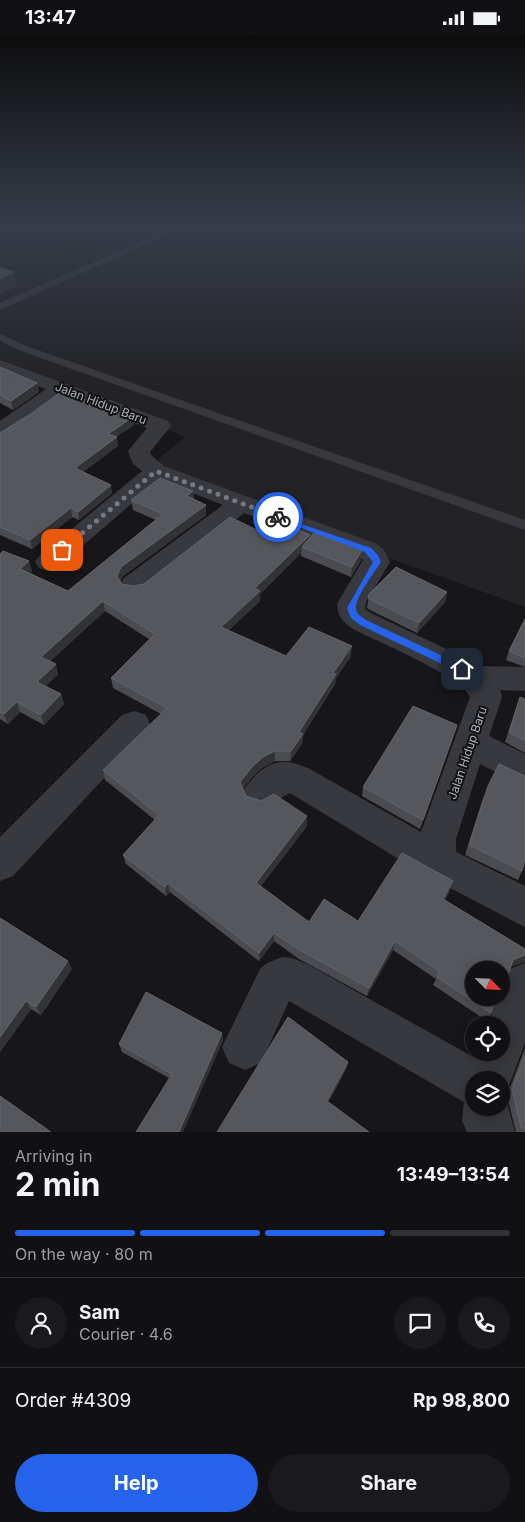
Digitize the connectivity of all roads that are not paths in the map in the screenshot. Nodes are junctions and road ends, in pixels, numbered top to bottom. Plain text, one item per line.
1 (65, 278) edge
2 (0, 307) edge
3 (0, 337) edge
4 (0, 366) edge
5 (61, 388) junction
6 (0, 431) edge
7 (156, 471) junction
8 (241, 503) junction
9 (525, 525) edge
10 (48, 562) dead end
11 (134, 585) edge
12 (477, 678) junction
13 (525, 679) edge
14 (134, 724) dead end
15 (471, 743) junction
16 (525, 771) edge
17 (260, 793) dead end
18 (438, 862) junction
19 (0, 863) edge
20 (525, 907) edge
21 (525, 984) edge
22 (510, 1023) edge
23 (245, 1047) dead end
24 (465, 1078) edge
25 (486, 1116) edge
26 (491, 1132) edge

1 - 2 lane
3 - 9 lane
4 - 5 street, Jalan Hidup Baru
5 - 6 street
5 - 7 street, Jalan Hidup Baru
7 - 8 street, Jalan Hidup Baru
7 - 10 street
8 - 11 street
8 - 12 street, Jalan Hidup Baru
12 - 13 street
12 - 15 street, Jalan Hidup Baru
14 - 19 street
15 - 16 street
15 - 18 street, Jalan Hidup Baru
17 - 18 street
18 - 20 street
21 - 22 street
23 - 24 street
25 - 26 street

